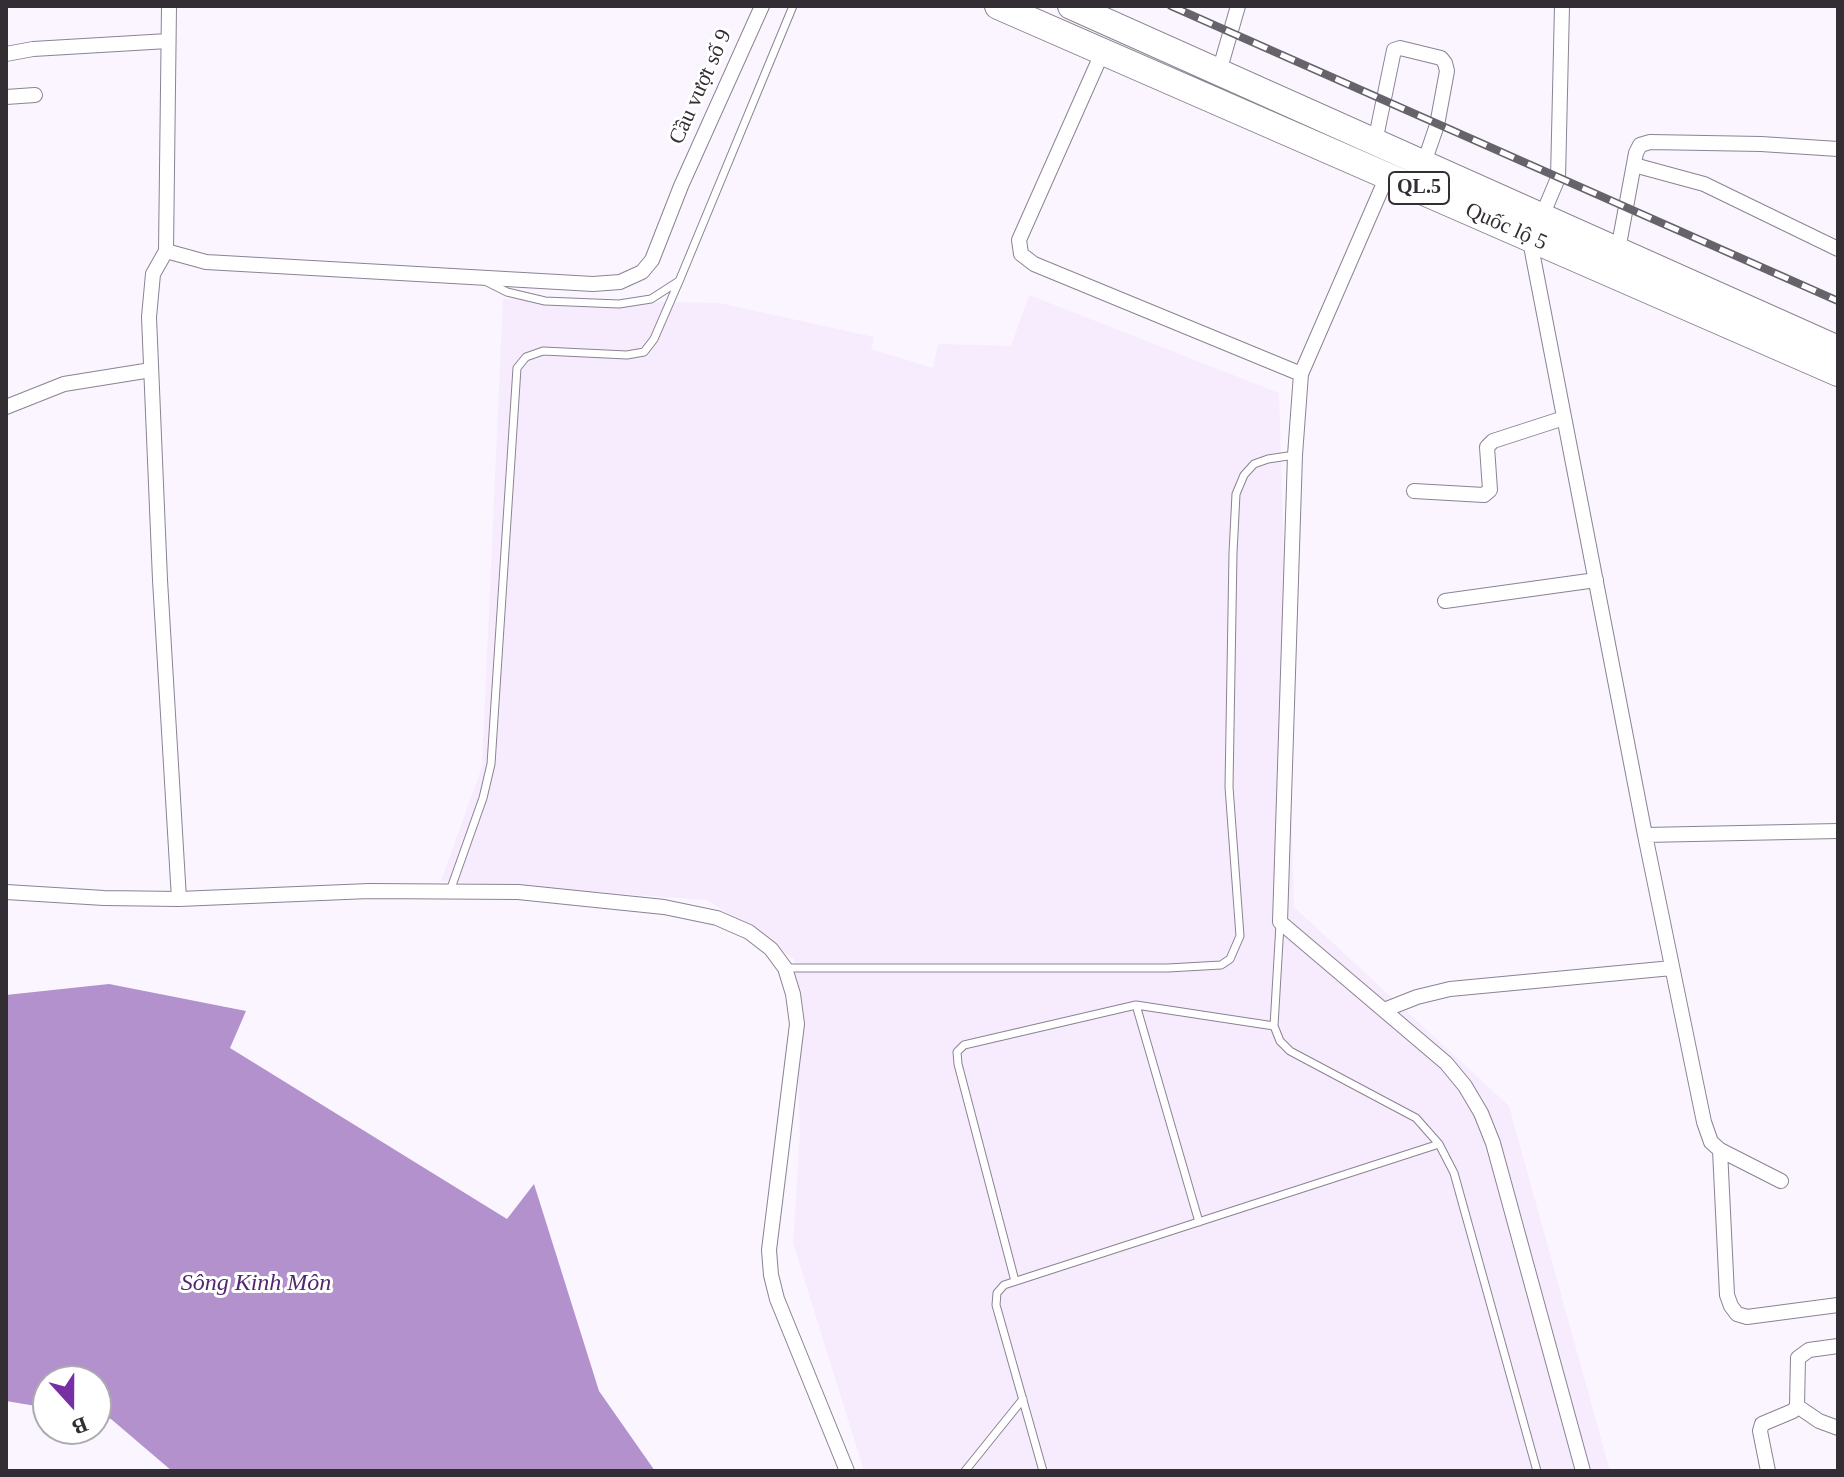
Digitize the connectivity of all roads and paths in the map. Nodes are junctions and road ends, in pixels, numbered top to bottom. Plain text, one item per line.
1 (169, 6) edge
2 (762, 6) edge
3 (793, 6) edge
4 (998, 6) edge
5 (1071, 6) edge
6 (1238, 6) edge
7 (1562, 6) edge
8 (168, 41) junction
9 (1103, 51) junction
10 (6, 54) edge
11 (1219, 72) junction
12 (35, 95) dead end
13 (6, 97) edge
14 (1375, 142) junction
15 (1838, 149) edge
16 (1424, 163) junction
17 (1634, 165) junction
18 (1388, 174) junction
19 (1536, 226) junction
20 (1838, 249) edge
21 (1618, 250) junction
22 (166, 251) junction
23 (478, 278) junction
24 (680, 279) junction
25 (1838, 349) edge
26 (151, 370) junction
27 (1838, 373) edge
28 (1301, 374) junction
29 (6, 407) edge
30 (1564, 418) junction
31 (1295, 455) junction
32 (1414, 491) dead end
33 (1596, 580) junction
34 (1445, 601) dead end
35 (1838, 831) edge
36 (1645, 835) junction
37 (6, 892) edge
38 (450, 892) junction
39 (179, 899) junction
40 (1280, 922) junction
41 (785, 968) junction
42 (1672, 968) junction
43 (1136, 1005) junction
44 (1384, 1010) junction
45 (1274, 1026) junction
46 (1439, 1144) junction
47 (1720, 1150) junction
48 (1781, 1181) dead end
49 (1199, 1222) junction
50 (1015, 1281) junction
51 (1838, 1305) edge
52 (1838, 1346) edge
53 (1023, 1399) junction
54 (1797, 1406) junction
55 (1838, 1428) edge
56 (847, 1471) edge
57 (965, 1471) edge
58 (1043, 1471) edge
59 (1537, 1471) edge
60 (1583, 1471) edge
61 (1768, 1471) edge

1 - 8 street
2 - 23 street, Cầu vượt số 9
3 - 24 lane
4 - 9 highway, Quốc lộ 5 / QL.5
5 - 11 highway, Quốc lộ 5 / QL.5
6 - 11 street
7 - 19 street
8 - 10 street
8 - 22 street
9 - 18 highway, Quốc lộ 5 / QL.5
9 - 28 street
11 - 14 highway, Quốc lộ 5 / QL.5
12 - 13 street
14 - 16 highway, Quốc lộ 5 / QL.5
14 - 16 street
15 - 17 street
16 - 19 highway, Quốc lộ 5 / QL.5
17 - 20 street
17 - 21 street
18 - 19 highway, Quốc lộ 5 / QL.5
18 - 28 street
19 - 21 highway, Quốc lộ 5 / QL.5
19 - 27 highway, Quốc lộ 5 / QL.5
19 - 30 street
21 - 25 highway, Quốc lộ 5 / QL.5
22 - 23 street, Cầu vượt số 9
22 - 26 street
23 - 24 lane
24 - 38 lane
26 - 29 street
26 - 39 street
28 - 31 street
30 - 32 street
30 - 33 street
31 - 40 street
31 - 41 lane
33 - 34 street
33 - 36 street
35 - 36 street
36 - 42 street
37 - 39 street
38 - 39 street
38 - 41 street
40 - 44 street
40 - 45 lane
41 - 56 street
42 - 44 street
42 - 47 street
43 - 45 lane
43 - 49 lane
43 - 50 lane
44 - 60 street
45 - 46 lane
46 - 49 lane
46 - 59 lane
47 - 48 street
47 - 51 street
49 - 50 lane
50 - 53 lane
52 - 54 street
53 - 57 lane
53 - 58 lane
54 - 55 street
54 - 61 street

